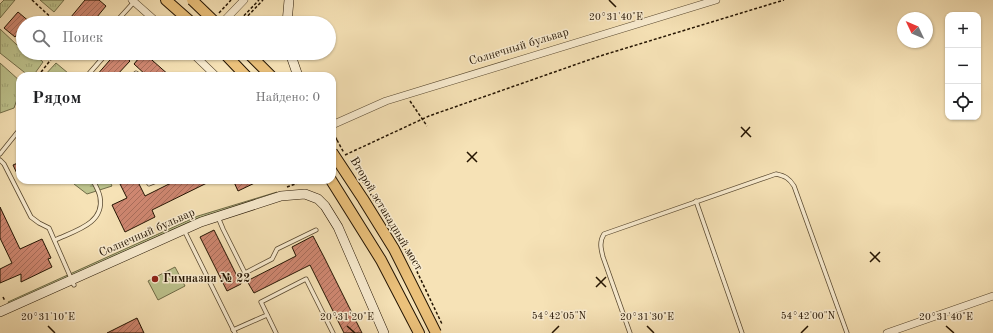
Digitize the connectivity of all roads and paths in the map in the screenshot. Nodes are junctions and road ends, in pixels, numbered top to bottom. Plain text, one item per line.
1 (32, 0) edge
2 (166, 0) edge
3 (192, 0) edge
4 (231, 0) edge
5 (244, 0) edge
6 (258, 0) edge
7 (263, 0) edge
8 (289, 0) edge
9 (716, 0) edge
10 (784, 0) edge
11 (133, 1) edge
12 (50, 16) edge
13 (121, 16) edge
14 (150, 16) edge
15 (184, 16) edge
16 (211, 16) edge
17 (219, 16) edge
18 (229, 16) edge
19 (243, 16) edge
20 (248, 16) edge
21 (288, 16) edge
22 (51, 60) edge
23 (101, 60) edge
24 (200, 60) edge
25 (231, 60) edge
26 (255, 60) edge
27 (292, 60) edge
28 (41, 72) edge
29 (90, 72) edge
30 (212, 72) edge
31 (242, 72) edge
32 (267, 72) edge
33 (297, 72) edge
34 (408, 94) junction
35 (422, 119) junction
36 (336, 123) edge
37 (427, 126) dead end
38 (16, 134) edge
39 (0, 154) edge
40 (336, 154) edge
41 (0, 160) edge
42 (95, 184) edge
43 (294, 184) edge
44 (334, 184) edge
45 (288, 186) dead end
46 (696, 201) junction
47 (218, 216) junction
48 (184, 230) junction
49 (316, 230) dead end
50 (55, 240) junction
51 (73, 282) junction
52 (993, 296) edge
53 (0, 312) edge
54 (267, 315) junction
55 (234, 332) edge
56 (276, 333) edge
57 (333, 333) edge
58 (384, 333) edge
59 (419, 333) edge
60 (436, 333) edge
61 (630, 333) edge
62 (742, 333) edge
63 (847, 333) edge
64 (887, 333) edge

1 - 12 path
2 - 15 main road
3 - 16 main road, bridge
4 - 17 path
5 - 18 street
6 - 19 path
7 - 20 path
8 - 21 street
9 - 34 street, Солнечный бульвар
10 - 35 path
11 - 13 lane
11 - 14 street
22 - 28 path
23 - 29 lane
24 - 30 street
25 - 31 main road
26 - 32 main road
27 - 33 street
34 - 35 path
34 - 36 street, Солнечный бульвар
35 - 37 path
35 - 40 path
38 - 39 lane
40 - 60 main road, Второй эстакадный мост, bridge
41 - 50 lane
42 - 50 lane
43 - 45 path
44 - 59 main road
46 - 61 lane
46 - 62 lane
46 - 63 lane
47 - 48 street, Солнечный бульвар
47 - 49 lane
47 - 58 street, Солнечный бульвар
48 - 51 street, Солнечный бульвар
48 - 55 lane
50 - 51 lane
51 - 53 street, Солнечный бульвар
52 - 64 street
54 - 55 lane
54 - 56 lane
54 - 57 lane

